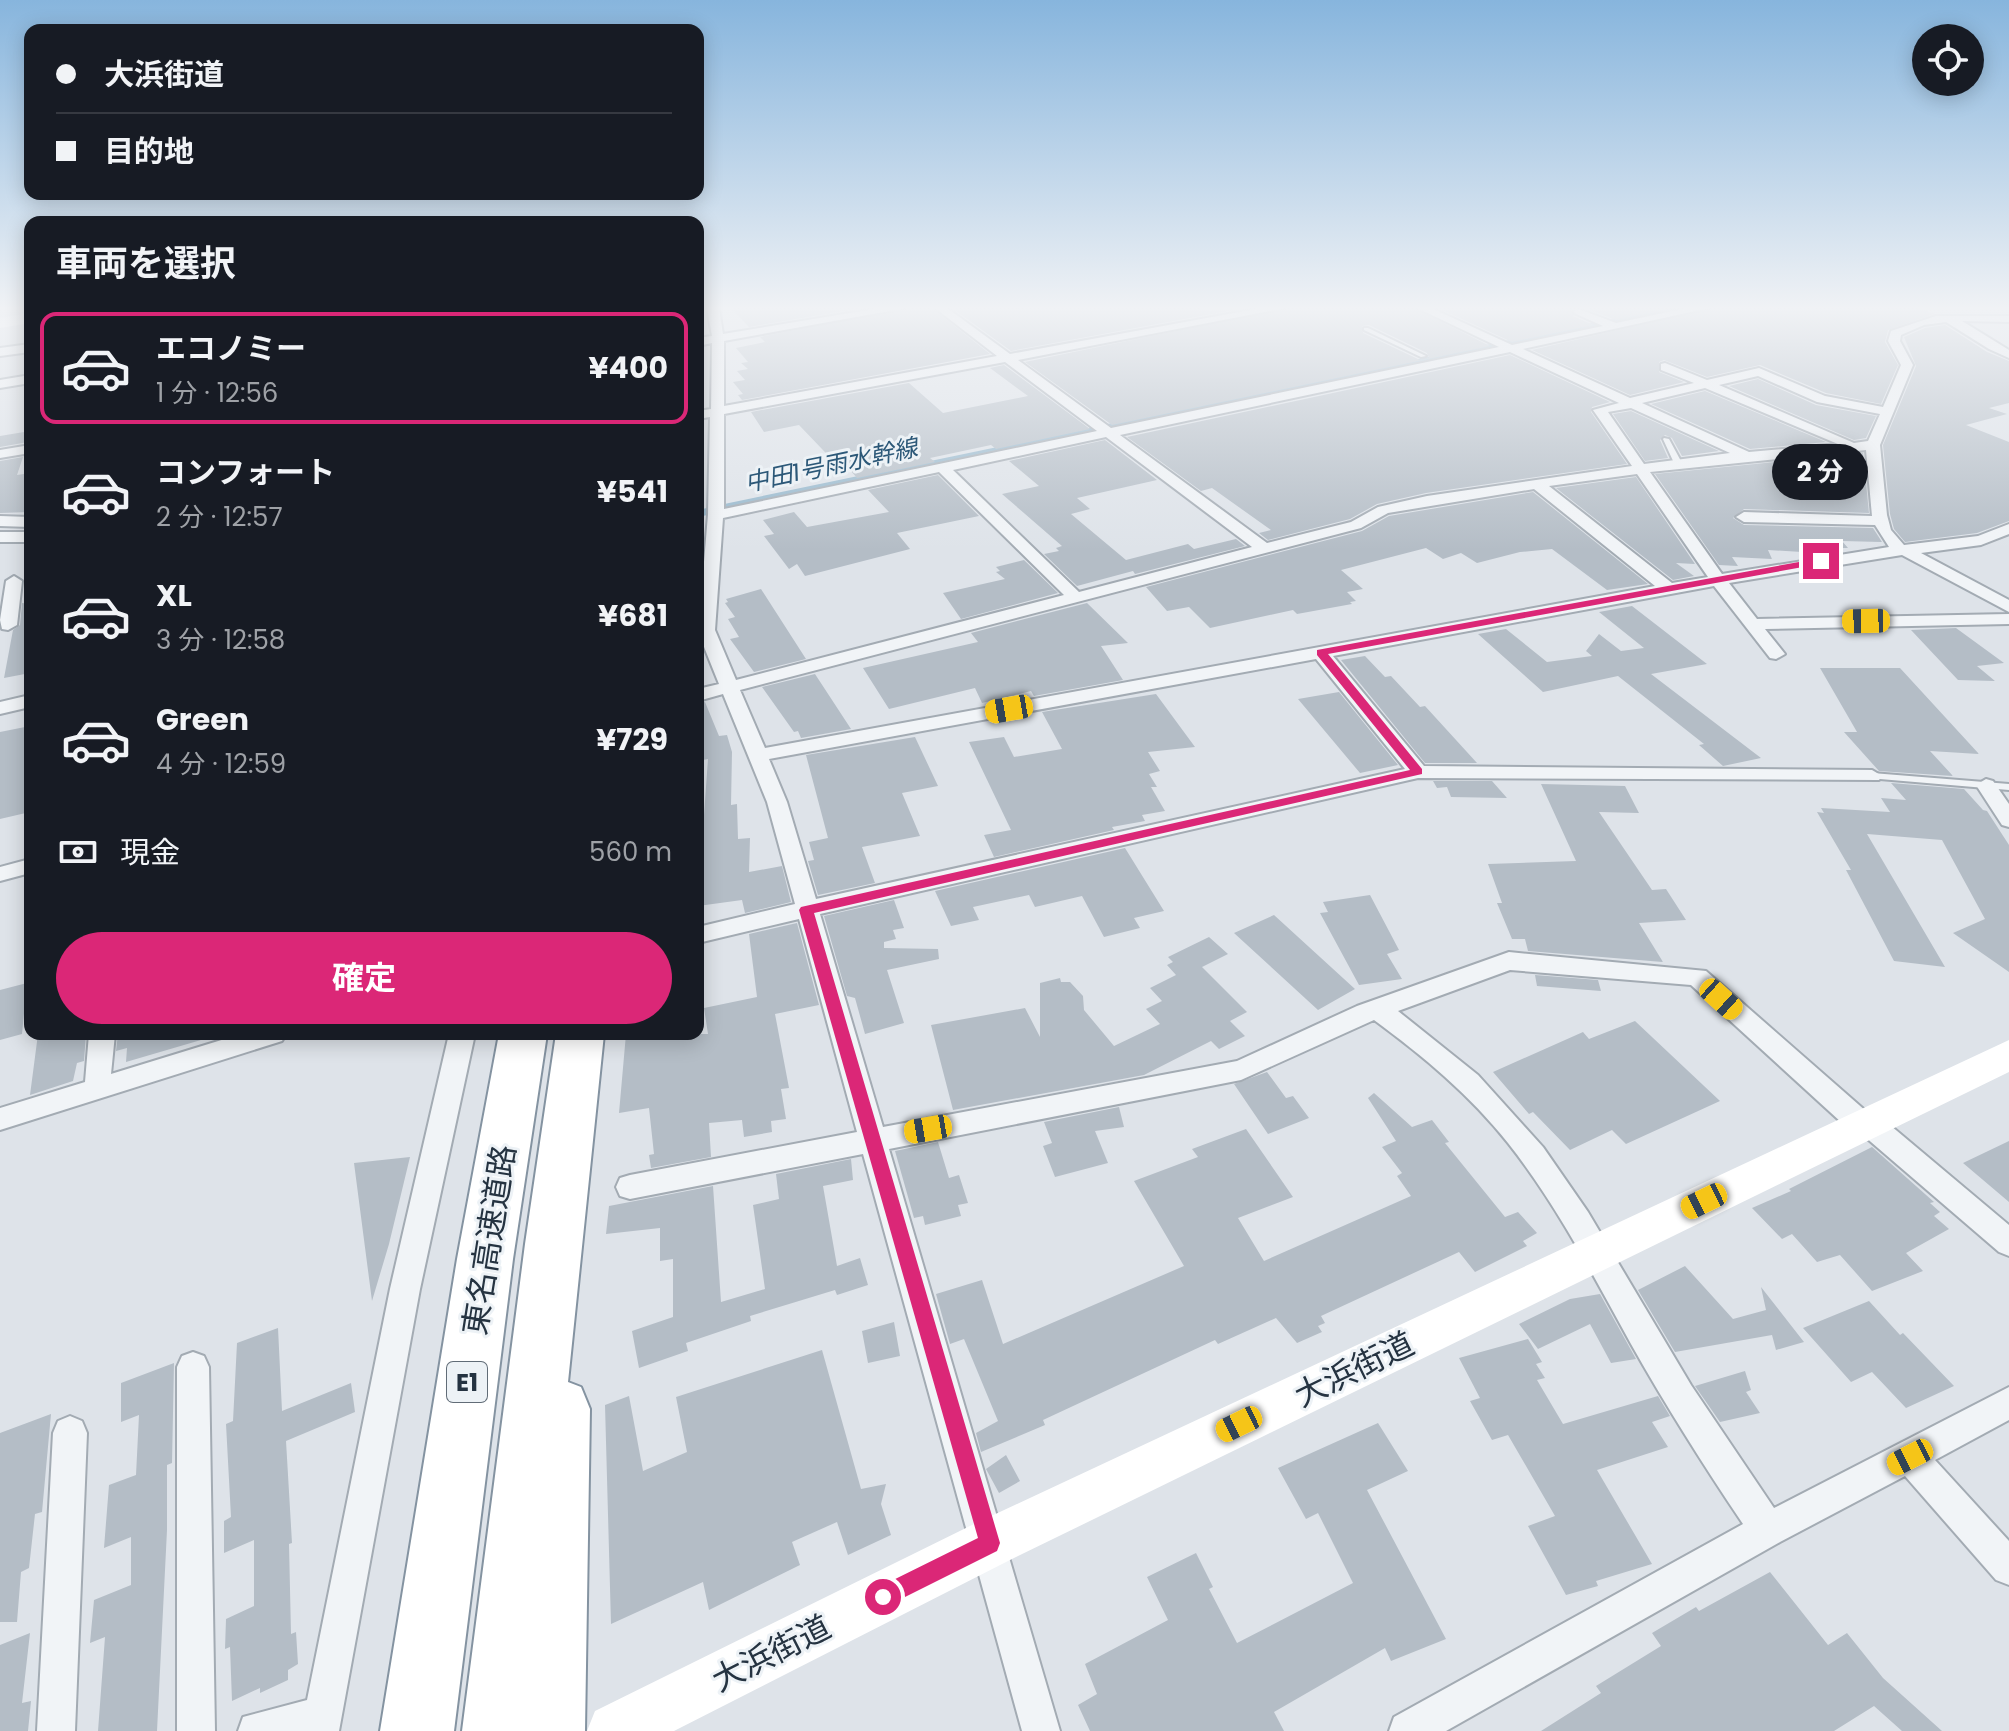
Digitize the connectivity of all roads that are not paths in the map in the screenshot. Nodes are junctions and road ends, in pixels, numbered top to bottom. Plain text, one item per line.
1 (717, 389) edge
2 (844, 389) edge
3 (1048, 389) edge
4 (1290, 389) edge
5 (1600, 389) edge
6 (1688, 389) edge
7 (1718, 389) edge
8 (1798, 389) edge
9 (1898, 389) edge
10 (1632, 403) junction
11 (716, 412) junction
12 (1889, 412) junction
13 (704, 414) edge
14 (1655, 414) junction
15 (1663, 427) dead end
16 (1103, 429) junction
17 (1666, 439) dead end
18 (1852, 445) junction
19 (1873, 445) junction
20 (24, 450) edge
21 (0, 454) edge
22 (1748, 456) junction
23 (949, 463) junction
24 (1678, 463) junction
25 (1640, 469) junction
26 (1537, 484) junction
27 (716, 512) junction
28 (1744, 517) dead end
29 (0, 521) edge
30 (1881, 521) junction
31 (24, 522) edge
32 (2009, 529) edge
33 (0, 537) edge
34 (24, 537) edge
35 (1264, 548) junction
36 (1903, 550) junction
37 (1718, 580) junction
38 (15, 581) edge
39 (1669, 589) junction
40 (1075, 597) junction
41 (2009, 607) edge
42 (2009, 619) edge
43 (1752, 624) junction
44 (8, 625) dead end
45 (1321, 653) junction
46 (1776, 654) dead end
47 (730, 687) junction
48 (704, 694) edge
49 (24, 702) edge
50 (0, 708) edge
51 (759, 755) junction
52 (1418, 772) junction
53 (1872, 776) joint
54 (1986, 785) junction
55 (2009, 787) edge
56 (2009, 820) edge
57 (24, 868) edge
58 (0, 874) edge
59 (806, 910) junction
60 (704, 934) edge
61 (1377, 1009) junction
62 (101, 1040) edge
63 (254, 1040) edge
64 (461, 1040) edge
65 (522, 1040) edge
66 (579, 1040) edge
67 (2009, 1055) edge
68 (97, 1089) junction
69 (0, 1119) edge
70 (1866, 1124) junction
71 (874, 1138) junction
72 (630, 1187) dead end
73 (2009, 1243) edge
74 (553, 1244) junction
75 (1599, 1252) junction
76 (193, 1367) dead end
77 (2009, 1403) edge
78 (70, 1433) dead end
79 (1910, 1457) junction
80 (1768, 1530) junction
81 (990, 1543) junction
82 (2009, 1567) edge
83 (322, 1723) edge
84 (56, 1731) edge
85 (196, 1731) edge
86 (257, 1731) edge
87 (417, 1731) edge
88 (499, 1731) edge
89 (548, 1731) edge
90 (615, 1731) edge
91 (1041, 1731) edge
92 (1408, 1731) edge

1 - 11 street
2 - 11 street
3 - 16 street
4 - 16 street
5 - 10 street
6 - 10 street
7 - 18 street
8 - 12 street
9 - 12 street
10 - 14 street
10 - 25 street
11 - 13 street
11 - 27 street
12 - 19 street
14 - 15 lane
14 - 22 street
16 - 23 street
16 - 35 street
17 - 24 lane
18 - 19 street
18 - 22 street
19 - 30 street
20 - 21 street
22 - 24 street
23 - 27 street
23 - 40 street
24 - 25 street
25 - 26 street
25 - 37 street
26 - 35 street
26 - 39 street
27 - 47 street
28 - 30 street
29 - 31 street
30 - 36 street
32 - 36 street
33 - 34 street
35 - 40 street
36 - 37 street
36 - 41 street
37 - 39 street
37 - 43 street
38 - 44 street
39 - 45 street
40 - 47 street
42 - 43 street
43 - 46 street
45 - 51 street
45 - 52 street
47 - 48 street
47 - 51 street
49 - 50 street
51 - 59 street
52 - 53 street
52 - 59 street
53 - 54 lane
54 - 55 lane
54 - 56 street
57 - 58 street
59 - 60 street
59 - 71 street
61 - 70 street
61 - 71 street
61 - 75 street
62 - 68 street
63 - 68 street
64 - 83 street
65 - 87 highway, 東名高速道路 / E1
66 - 74 highway
67 - 70 street, 大浜街道
68 - 69 street
70 - 73 street
70 - 75 street, 大浜街道
71 - 72 street
71 - 81 street
74 - 88 highway
74 - 89 highway
75 - 80 street
75 - 81 street, 大浜街道
76 - 85 street
77 - 79 street
78 - 84 street
79 - 80 street
79 - 82 street
80 - 92 street
81 - 90 street, 大浜街道
81 - 91 street
83 - 86 street

